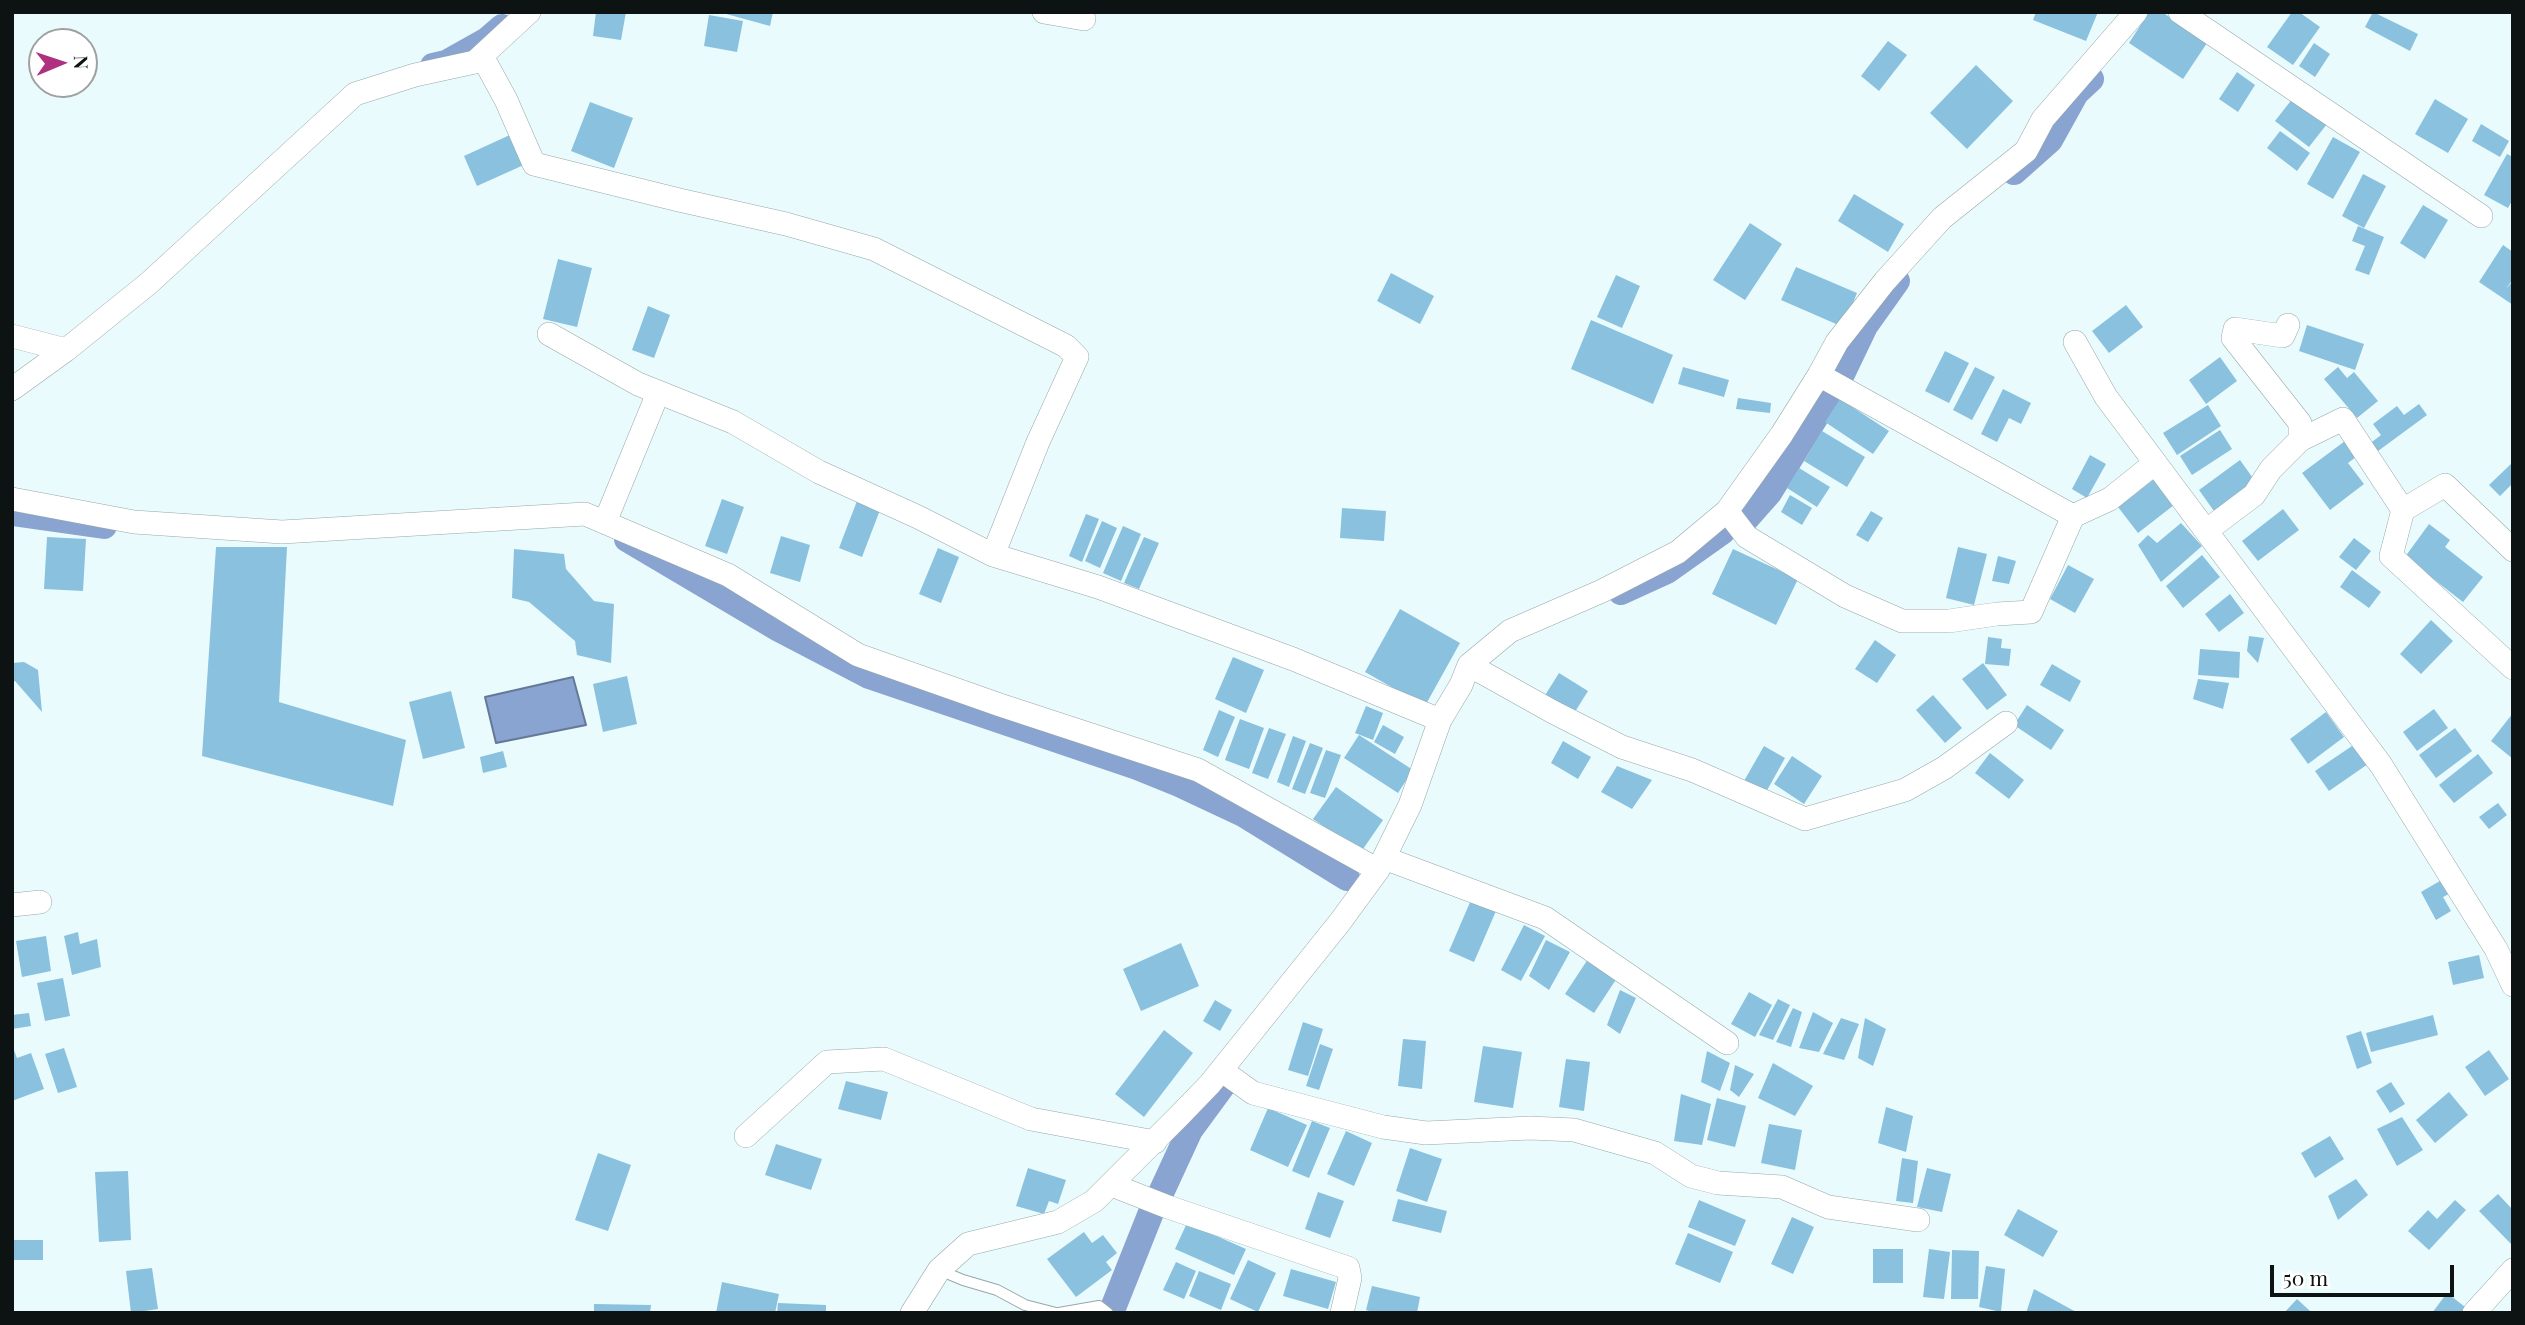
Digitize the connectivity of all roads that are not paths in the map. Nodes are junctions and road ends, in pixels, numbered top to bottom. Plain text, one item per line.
1 (529, 12) edge
2 (1044, 12) edge
3 (2136, 12) edge
4 (2180, 12) edge
5 (1084, 19) dead end
6 (482, 56) junction
7 (2481, 216) dead end
8 (2288, 325) dead end
9 (548, 334) dead end
10 (12, 336) edge
11 (2075, 342) dead end
12 (66, 350) junction
13 (1828, 381) junction
14 (12, 389) edge
15 (659, 393) junction
16 (2300, 440) junction
17 (2155, 463) junction
18 (12, 499) edge
19 (2403, 510) junction
20 (1727, 511) junction
21 (2073, 516) junction
22 (605, 522) junction
23 (2206, 531) junction
24 (2513, 550) edge
25 (993, 555) junction
26 (1469, 665) junction
27 (2513, 668) edge
28 (1440, 720) junction
29 (2006, 723) dead end
30 (1381, 864) junction
31 (40, 902) dead end
32 (12, 905) edge
33 (2513, 985) edge
34 (1727, 1043) dead end
35 (1221, 1070) junction
36 (746, 1136) dead end
37 (1155, 1142) junction
38 (1112, 1185) junction
39 (1918, 1220) dead end
40 (940, 1270) junction
41 (2513, 1270) edge
42 (1104, 1309) edge
43 (912, 1313) edge
44 (1058, 1313) edge
45 (1342, 1313) edge
46 (2474, 1313) edge

1 - 6 street
2 - 5 street
3 - 13 street
4 - 7 street
6 - 12 street
6 - 25 street
8 - 16 street
9 - 15 street
10 - 12 street
11 - 17 street
12 - 14 street
13 - 20 street
13 - 21 street
15 - 22 street
15 - 25 street
16 - 19 street
16 - 23 street
17 - 21 street
17 - 23 street
18 - 22 street
19 - 24 street
19 - 27 street
20 - 21 street
20 - 26 street
22 - 30 street
23 - 33 street
25 - 28 street
26 - 28 street
26 - 29 street
28 - 30 street
30 - 34 street
30 - 35 street
31 - 32 street
35 - 37 street
35 - 39 street
36 - 37 street
37 - 38 street
38 - 40 street
38 - 45 street
40 - 43 street
40 - 44 lane
41 - 46 street
42 - 44 lane

